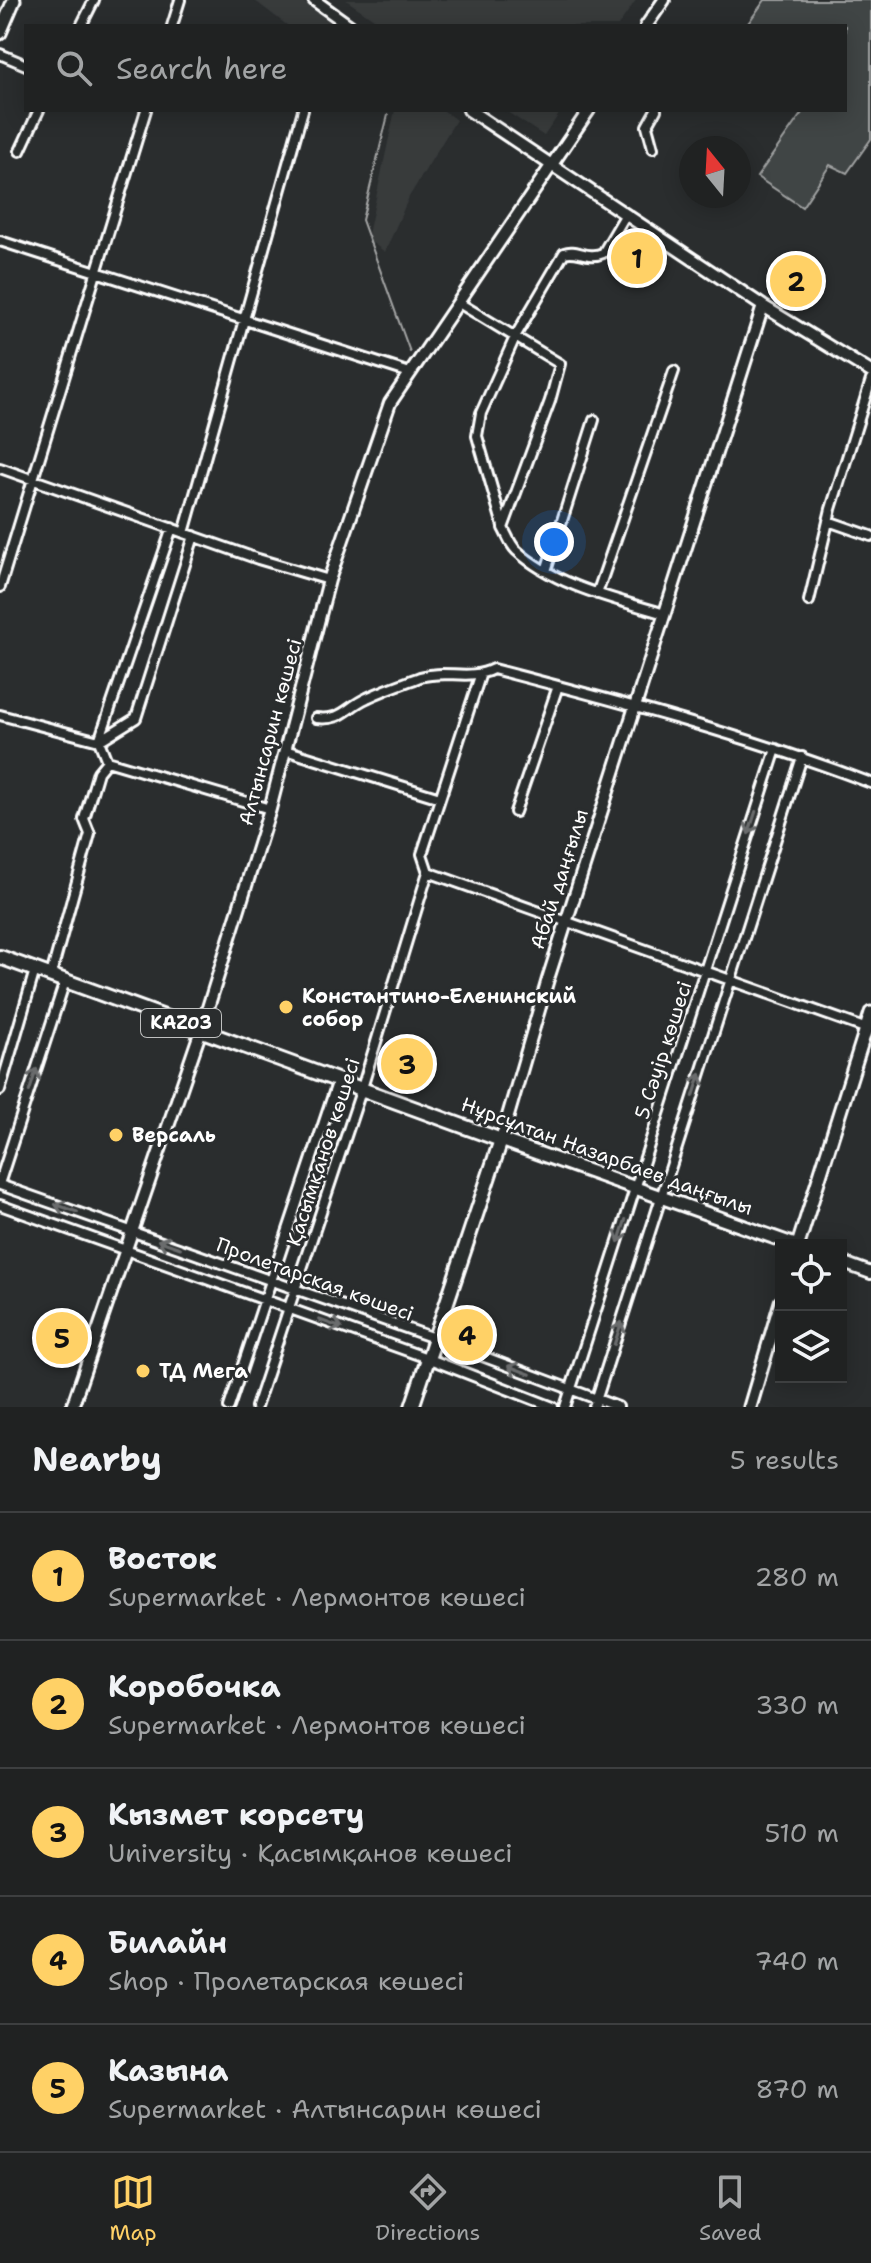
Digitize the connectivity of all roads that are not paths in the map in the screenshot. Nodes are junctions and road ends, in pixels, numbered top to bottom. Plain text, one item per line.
1 (14, 0) edge
2 (94, 0) edge
3 (180, 0) edge
4 (314, 0) edge
5 (664, 0) edge
6 (82, 24) edge
7 (173, 24) edge
8 (347, 24) edge
9 (647, 24) edge
10 (0, 33) edge
11 (0, 54) edge
12 (24, 64) edge
13 (38, 112) edge
14 (146, 112) edge
15 (302, 112) edge
16 (472, 112) edge
17 (588, 112) edge
18 (655, 112) edge
19 (653, 148) dead end
20 (20, 151) dead end
21 (551, 166) junction
22 (626, 214) junction
23 (0, 241) edge
24 (96, 273) junction
25 (459, 303) junction
26 (763, 306) junction
27 (244, 321) junction
28 (516, 335) junction
29 (674, 371) dead end
30 (871, 372) edge
31 (410, 373) junction
32 (871, 380) edge
33 (594, 420) dead end
34 (0, 468) edge
35 (33, 479) junction
36 (828, 521) junction
37 (172, 528) junction
38 (503, 528) junction
39 (189, 534) junction
40 (871, 536) edge
41 (546, 571) junction
42 (329, 580) junction
43 (0, 587) edge
44 (597, 594) junction
45 (809, 601) dead end
46 (665, 614) junction
47 (480, 676) junction
48 (558, 686) junction
49 (635, 706) junction
50 (0, 715) edge
51 (316, 718) dead end
52 (776, 749) junction
53 (285, 750) junction
54 (103, 751) junction
55 (802, 757) junction
56 (871, 783) edge
57 (440, 798) junction
58 (270, 809) junction
59 (515, 812) dead end
60 (428, 872) junction
61 (567, 920) junction
62 (0, 957) edge
63 (35, 970) junction
64 (705, 971) junction
65 (51, 975) junction
66 (731, 980) junction
67 (65, 981) junction
68 (871, 1013) edge
69 (868, 1029) edge
70 (201, 1030) junction
71 (338, 1080) junction
72 (362, 1088) junction
73 (0, 1090) edge
74 (501, 1140) junction
75 (0, 1183) edge
76 (636, 1188) junction
77 (662, 1197) junction
78 (0, 1205) edge
79 (132, 1231) junction
80 (780, 1239) edge
81 (799, 1239) edge
82 (125, 1250) junction
83 (847, 1264) edge
84 (871, 1273) edge
85 (271, 1280) junction
86 (295, 1289) junction
87 (264, 1300) junction
88 (288, 1309) junction
89 (778, 1311) edge
90 (434, 1338) junction
91 (427, 1358) junction
92 (571, 1389) junction
93 (596, 1403) edge
94 (72, 1407) edge
95 (229, 1407) edge
96 (256, 1407) edge
97 (412, 1407) edge
98 (553, 1407) edge
99 (565, 1407) edge
100 (618, 1407) edge
101 (750, 1407) edge

1 - 10 main road
2 - 6 street
3 - 7 street
4 - 8 street
5 - 9 street
11 - 12 street
13 - 20 street
14 - 24 street
15 - 27 street
16 - 21 street
17 - 21 street, Алтынсарин көшесі
18 - 19 street
21 - 22 street
21 - 25 street, Алтынсарин көшесі
22 - 26 street
22 - 28 street
23 - 24 street
24 - 27 street
24 - 35 street
25 - 28 street
25 - 31 street, Алтынсарин көшесі
26 - 30 street
26 - 46 street, Абай даңғылы
27 - 31 street
27 - 39 street
28 - 38 street
28 - 38 street
29 - 44 street
31 - 42 street, Алтынсарин көшесі
32 - 36 street
33 - 41 street
34 - 35 street
35 - 37 street
35 - 43 street
36 - 40 street
36 - 45 street
37 - 39 street
37 - 54 street
38 - 41 street
39 - 42 street
39 - 54 street
41 - 44 street
42 - 53 street, Алтынсарин көшесі
44 - 46 street
46 - 49 street, Абай даңғылы
47 - 48 street
47 - 51 street
47 - 57 street, Қасымқанов көшесі
48 - 49 street
48 - 59 street
49 - 52 street
49 - 61 street, Абай даңғылы
50 - 54 street
52 - 55 street
52 -> 64 street, 5 Сәуір көшесі
53 - 57 street
53 - 58 street, Алтынсарин көшесі
54 - 58 street
54 - 65 street
55 - 56 street
55 - 66 street
57 - 60 street, Қасымқанов көшесі
58 - 70 street, Алтынсарин көшесі
60 - 61 street
60 - 72 street, Қасымқанов көшесі
61 - 64 street
61 - 74 street, Абай даңғылы
62 - 63 main road, Нұрсұлтан Назарбаев даңғылы / KАZ03
63 - 65 main road, Нұрсұлтан Назарбаев даңғылы / KАZ03
63 - 73 street
64 - 66 street
64 - 76 street, 5 Сәуір көшесі
65 - 67 main road, Нұрсұлтан Назарбаев даңғылы / KАZ03
66 - 69 street
77 -> 66 street
67 - 70 main road, Нұрсұлтан Назарбаев даңғылы / KАZ03
75 -> 67 street
68 - 69 main road
69 - 81 main road
70 - 71 main road, Нұрсұлтан Назарбаев даңғылы / KАZ03
70 - 79 street, Алтынсарин көшесі
71 - 72 main road, Нұрсұлтан Назарбаев даңғылы / KАZ03
71 - 85 street, Қасымқанов көшесі
72 - 74 main road, Нұрсұлтан Назарбаев даңғылы / KАZ03
72 - 86 street, Қасымқанов көшесі
74 - 76 main road, Нұрсұлтан Назарбаев даңғылы
74 - 90 main road, Абай даңғылы
79 -> 75 street, Пролетарская көшесі
76 - 77 main road, Нұрсұлтан Назарбаев даңғылы
76 -> 92 street, 5 Сәуір көшесі
77 - 80 main road, Нұрсұлтан Назарбаев даңғылы
93 -> 77 street
78 - 82 street, Пролетарская көшесі
79 - 82 street, Алтынсарин көшесі
85 -> 79 street, Пролетарская көшесі
82 - 87 street, Пролетарская көшесі
82 - 94 street, Алтынсарин көшесі
83 - 84 street
85 - 86 street, Пролетарская көшесі
85 - 87 street, Қасымқанов көшесі
86 - 88 street, Қасымқанов көшесі
86 - 90 street, Пролетарская көшесі
87 - 88 street, Пролетарская көшесі
87 - 95 street, Қасымқанов көшесі
88 -> 91 street, Пролетарская көшесі
88 - 96 street, Қасымқанов көшесі
89 - 101 main road
90 - 91 main road, Абай даңғылы
92 -> 90 street, Пролетарская көшесі
91 - 97 main road, Абай даңғылы
91 - 98 street, Пролетарская көшесі
92 - 93 street, Пролетарская көшесі
92 - 99 street, 5 Сәуір көшесі
93 - 100 street, Пролетарская көшесі

